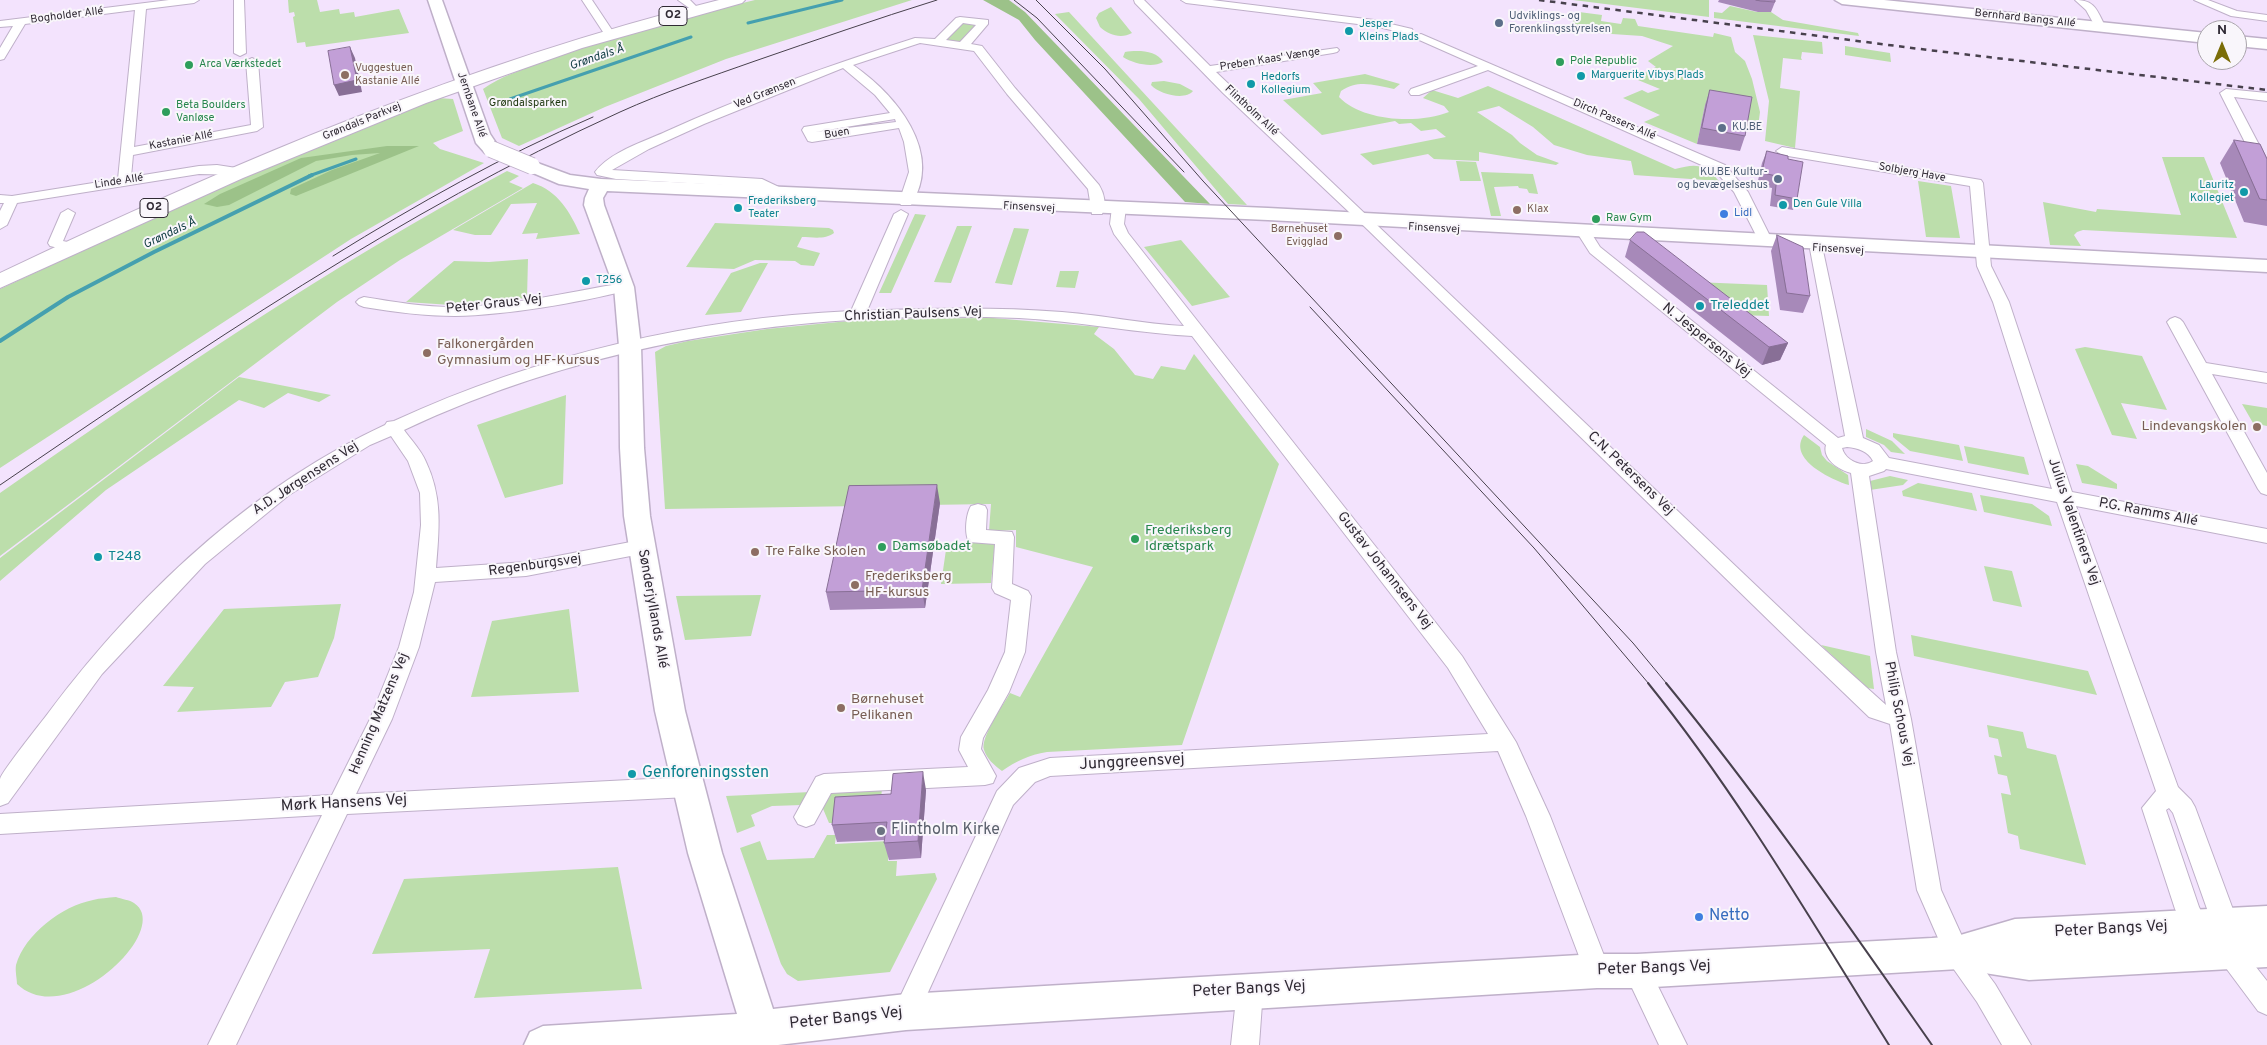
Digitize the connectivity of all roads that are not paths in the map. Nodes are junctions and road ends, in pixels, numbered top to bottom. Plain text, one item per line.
1 (194, 0) edge
2 (239, 0) edge
3 (435, 0) edge
4 (586, 0) edge
5 (737, 0) edge
6 (1131, 0) edge
7 (1140, 0) edge
8 (1186, 0) edge
9 (1842, 0) edge
10 (2080, 0) edge
11 (2199, 0) edge
12 (141, 7) junction
13 (2267, 18) edge
14 (21, 22) junction
15 (0, 24) edge
16 (2100, 26) junction
17 (1408, 31) joint
18 (609, 33) junction
19 (1421, 37) joint
20 (2197, 37) edge
21 (2247, 42) edge
22 (937, 43) junction
23 (2267, 44) edge
24 (963, 46) junction
25 (1333, 50) dead end
26 (240, 53) dead end
27 (0, 57) edge
28 (252, 61) dead end
29 (844, 64) junction
30 (1489, 66) junction
31 (1207, 70) junction
32 (463, 82) junction
33 (1414, 92) dead end
34 (2267, 97) edge
35 (902, 120) junction
36 (1782, 151) dead end
37 (128, 152) junction
38 (2264, 160) edge
39 (238, 172) junction
40 (2267, 172) edge
41 (601, 178) junction
42 (124, 181) junction
43 (576, 182) joint
44 (6, 199) edge
45 (905, 204) junction
46 (1098, 209) junction
47 (1118, 210) junction
48 (68, 214) dead end
49 (1369, 222) junction
50 (0, 225) edge
51 (1584, 234) junction
52 (1766, 243) junction
53 (71, 247) junction
54 (1817, 249) junction
55 (1982, 254) junction
56 (2267, 266) edge
57 (2267, 272) edge
58 (0, 281) edge
59 (624, 287) junction
60 (364, 302) dead end
61 (857, 316) junction
62 (2175, 322) dead end
63 (1196, 331) junction
64 (630, 346) junction
65 (2200, 367) junction
66 (2267, 378) edge
67 (393, 426) junction
68 (1855, 442) junction
69 (1835, 444) junction
70 (1882, 462) junction
71 (1859, 469) junction
72 (2267, 488) edge
73 (2064, 497) junction
74 (978, 510) dead end
75 (2267, 536) edge
76 (642, 547) junction
77 (426, 576) junction
78 (1900, 720) junction
79 (1505, 742) junction
80 (688, 787) junction
81 (0, 796) edge
82 (340, 804) junction
83 (806, 817) dead end
84 (0, 824) edge
85 (2267, 922) edge
86 (2215, 938) junction
87 (2267, 950) edge
88 (1957, 953) junction
89 (1597, 971) junction
90 (1637, 971) junction
91 (1250, 990) junction
92 (2267, 1002) edge
93 (906, 1012) junction
94 (762, 1037) edge
95 (222, 1045) edge
96 (543, 1045) edge
97 (1245, 1045) edge
98 (1673, 1045) edge
99 (2018, 1045) edge

1 - 12 street, Bogholder Allé
2 - 26 street
3 - 32 street, Jernbane Allé
4 - 18 street
5 - 18 main road, Grøndals Parkvej / O2
6 - 7 street
7 - 31 street, Flintholm Allé
8 - 17 street
9 - 16 street, Bernhard Bangs Allé
10 - 16 street
11 - 13 street
12 - 14 street, Bogholder Allé
12 - 37 street, Kastanie Allé
14 - 15 street, Bogholder Allé
14 - 27 street
16 - 20 street, Bernhard Bangs Allé
17 - 19 street
18 - 32 main road, Grøndals Parkvej / O2
19 - 30 street, Dirch Passers Allé
21 - 23 street
22 - 24 street, Ved Grænsen
22 - 24 street
22 - 29 street, Ved Grænsen
24 - 46 street, Ved Grænsen
25 - 31 street, Preben Kaas' Vænge
28 - 37 street, Kastanie Allé
29 - 35 street
29 - 41 street, Ved Grænsen
30 - 33 street
30 - 52 street, Dirch Passers Allé
31 - 49 street, Flintholm Allé
32 - 39 main road, Grøndals Parkvej / O2
32 - 43 street, Jernbane Allé, bridge
34 - 38 street
35 - 35 street, Buen
35 - 45 street
36 - 55 street, Solbjerg Have
37 - 42 street, Kastanie Allé
38 - 40 street
39 - 42 street, Linde Allé
39 - 53 main road, Grøndals Parkvej / O2
41 - 43 street, Finsensvej
41 - 45 street, Finsensvej
41 - 59 street, Sønderjyllands Allé
42 - 44 street, Linde Allé
44 - 50 street
45 - 46 street, Finsensvej
45 - 61 street
46 - 47 street, Finsensvej
47 - 49 street, Finsensvej
47 - 63 street, Gustav Johannsens Vej
48 - 53 street
49 - 51 street, Finsensvej
49 - 78 street, C.N. Petersens Vej
51 - 52 street, Finsensvej
51 - 69 street, N. Jespersens Vej
52 - 54 street, Finsensvej
52 - 55 street, Finsensvej
53 - 58 main road, Grøndals Parkvej / O2
54 - 55 street, Finsensvej
54 - 68 street
55 - 56 street, Finsensvej
55 - 57 street, Finsensvej
55 - 73 street, Julius Valentiners Vej
59 - 60 street, Peter Graus Vej
59 - 64 street, Sønderjyllands Allé
61 - 63 street, Christian Paulsens Vej
61 - 64 street, Christian Paulsens Vej
62 - 65 street
63 - 79 street, Gustav Johannsens Vej
64 - 67 street, A.D. Jørgensens Vej
64 - 76 street, Sønderjyllands Allé
65 - 66 street
65 - 72 street
67 - 77 street, Henning Matzens Vej
67 - 81 street, A.D. Jørgensens Vej
68 - 69 street
68 - 70 street
69 - 71 street
70 - 71 street
70 - 73 street, P.G. Ramms Allé
71 - 78 street, Philip Schous Vej
73 - 75 street, P.G. Ramms Allé
73 - 86 street, Julius Valentiners Vej
74 - 83 street
76 - 77 street, Regenburgsvej
76 - 80 street, Sønderjyllands Allé
77 - 82 street, Henning Matzens Vej
78 - 88 street, Philip Schous Vej
79 - 89 street, Gustav Johannsens Vej
79 - 93 street, Junggreensvej
80 - 82 street, Mørk Hansens Vej
80 - 94 street, Sønderjyllands Allé
82 - 84 street, Mørk Hansens Vej
82 - 95 street, Henning Matzens Vej
85 - 86 street, Peter Bangs Vej
86 - 87 street, Peter Bangs Vej
86 - 88 street, Peter Bangs Vej
86 - 92 street
88 - 90 street, Peter Bangs Vej
88 - 99 street, Philip Schous Vej
89 - 90 street, Peter Bangs Vej
89 - 91 street, Peter Bangs Vej
90 - 98 street
91 - 93 street, Peter Bangs Vej
91 - 97 street
93 - 94 street, Peter Bangs Vej
94 - 96 street, Peter Bangs Vej

